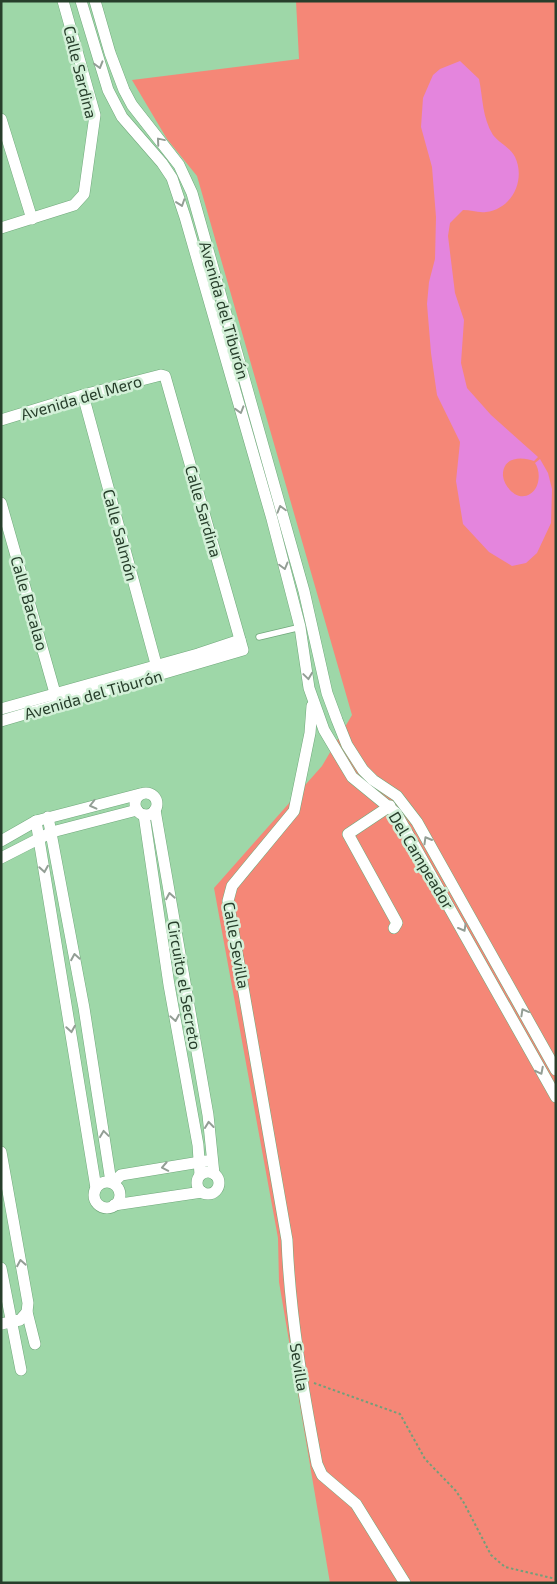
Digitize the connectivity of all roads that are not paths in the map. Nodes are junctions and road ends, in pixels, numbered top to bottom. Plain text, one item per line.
1 (63, 1) edge
2 (81, 1) edge
3 (95, 1) edge
4 (103, 27) junction
5 (90, 31) junction
6 (1, 119) edge
7 (32, 219) junction
8 (1, 228) edge
9 (211, 262) junction
10 (199, 265) junction
11 (161, 375) joint
12 (83, 395) junction
13 (1, 420) edge
14 (254, 437) junction
15 (1, 503) edge
16 (312, 624) junction
17 (300, 627) junction
18 (259, 637) dead end
19 (242, 645) joint
20 (157, 670) junction
21 (327, 693) junction
22 (57, 699) junction
23 (312, 699) junction
24 (1, 709) edge
25 (21, 709) junction
26 (337, 720) junction
27 (1, 721) edge
28 (324, 730) junction
29 (310, 732) junction
30 (140, 794) junction
31 (390, 806) junction
32 (155, 810) junction
33 (140, 812) junction
34 (48, 817) junction
35 (36, 821) junction
36 (52, 832) junction
37 (39, 837) junction
38 (1, 841) edge
39 (1, 858) edge
40 (457, 892) junction
41 (446, 898) junction
42 (394, 928) dead end
43 (184, 983) junction
44 (170, 985) junction
45 (84, 1008) junction
46 (68, 1010) junction
47 (541, 1043) junction
48 (529, 1049) junction
49 (556, 1070) edge
50 (556, 1097) edge
51 (266, 1121) joint
52 (1, 1152) edge
53 (200, 1160) junction
54 (213, 1161) junction
55 (214, 1174) junction
56 (200, 1176) junction
57 (112, 1183) junction
58 (96, 1188) junction
59 (202, 1192) junction
60 (114, 1205) junction
61 (7, 1216) edge
62 (1, 1268) edge
63 (27, 1312) junction
64 (6, 1323) edge
65 (35, 1344) dead end
66 (21, 1370) dead end
67 (405, 1583) edge

1 - 7 street, Calle Sardina
2 - 5 street, Avenida del Tiburón
3 - 4 street, Avenida del Tiburón
4 - 5 street
9 -> 4 street, Avenida del Tiburón
5 -> 10 street, Avenida del Tiburón
6 - 7 street
7 - 8 street
9 - 10 street
9 - 14 street, Avenida del Tiburón
10 -> 14 street, Avenida del Tiburón
11 - 12 street, Avenida del Mero
11 - 19 street, Calle Sardina
12 - 13 street, Avenida del Mero
12 - 20 street, Calle Salmón
16 -> 14 street, Avenida del Tiburón
14 -> 17 street, Avenida del Tiburón
15 - 22 street, Calle Bacalao
16 - 17 lane
16 - 21 street, Del Campeador
17 - 18 lane
17 -> 23 street, Del Campeador
19 - 20 street, Avenida del Tiburón
20 - 22 street, Avenida del Tiburón
21 - 23 street
21 - 26 street, Del Campeador
22 - 25 street, Avenida del Tiburón
23 - 28 street, Del Campeador
23 - 29 street, Calle Sevilla
24 - 25 street, Avenida del Tiburón
25 - 27 street, Avenida del Tiburón
26 - 28 street
40 -> 26 street, Del Campeador
28 - 29 street
28 - 31 street, Del Campeador
29 - 51 street, Calle Sevilla
30 - 32 street
30 - 33 street
30 -> 34 street
31 - 41 street, Del Campeador
31 - 42 street
32 - 33 street
43 -> 32 street, Circuito el Secreto
33 - 36 street
33 - 44 street, Circuito el Secreto
34 - 35 street
34 - 36 street
35 - 37 street
35 - 38 street
36 - 37 street
45 -> 36 street
37 - 39 street
37 -> 46 street
40 - 41 street
47 -> 40 street, Del Campeador
41 -> 48 street, Del Campeador
43 - 44 street
54 -> 43 street, Circuito el Secreto
44 -> 53 street, Circuito el Secreto
45 - 46 street
57 -> 45 street
46 -> 58 street
47 - 48 street
47 - 49 street, Del Campeador
48 -> 50 street, Del Campeador
51 - 67 street, Sevilla
52 - 61 street
53 - 54 street
53 - 56 street, Circuito el Secreto
53 -> 57 street
54 - 55 street, Circuito el Secreto
55 - 56 street
55 - 59 street
56 - 59 street
57 - 58 street
57 - 60 street
58 - 60 street
59 - 60 street
63 -> 61 street
62 - 64 street
63 - 64 street
63 - 65 street
64 - 66 street

